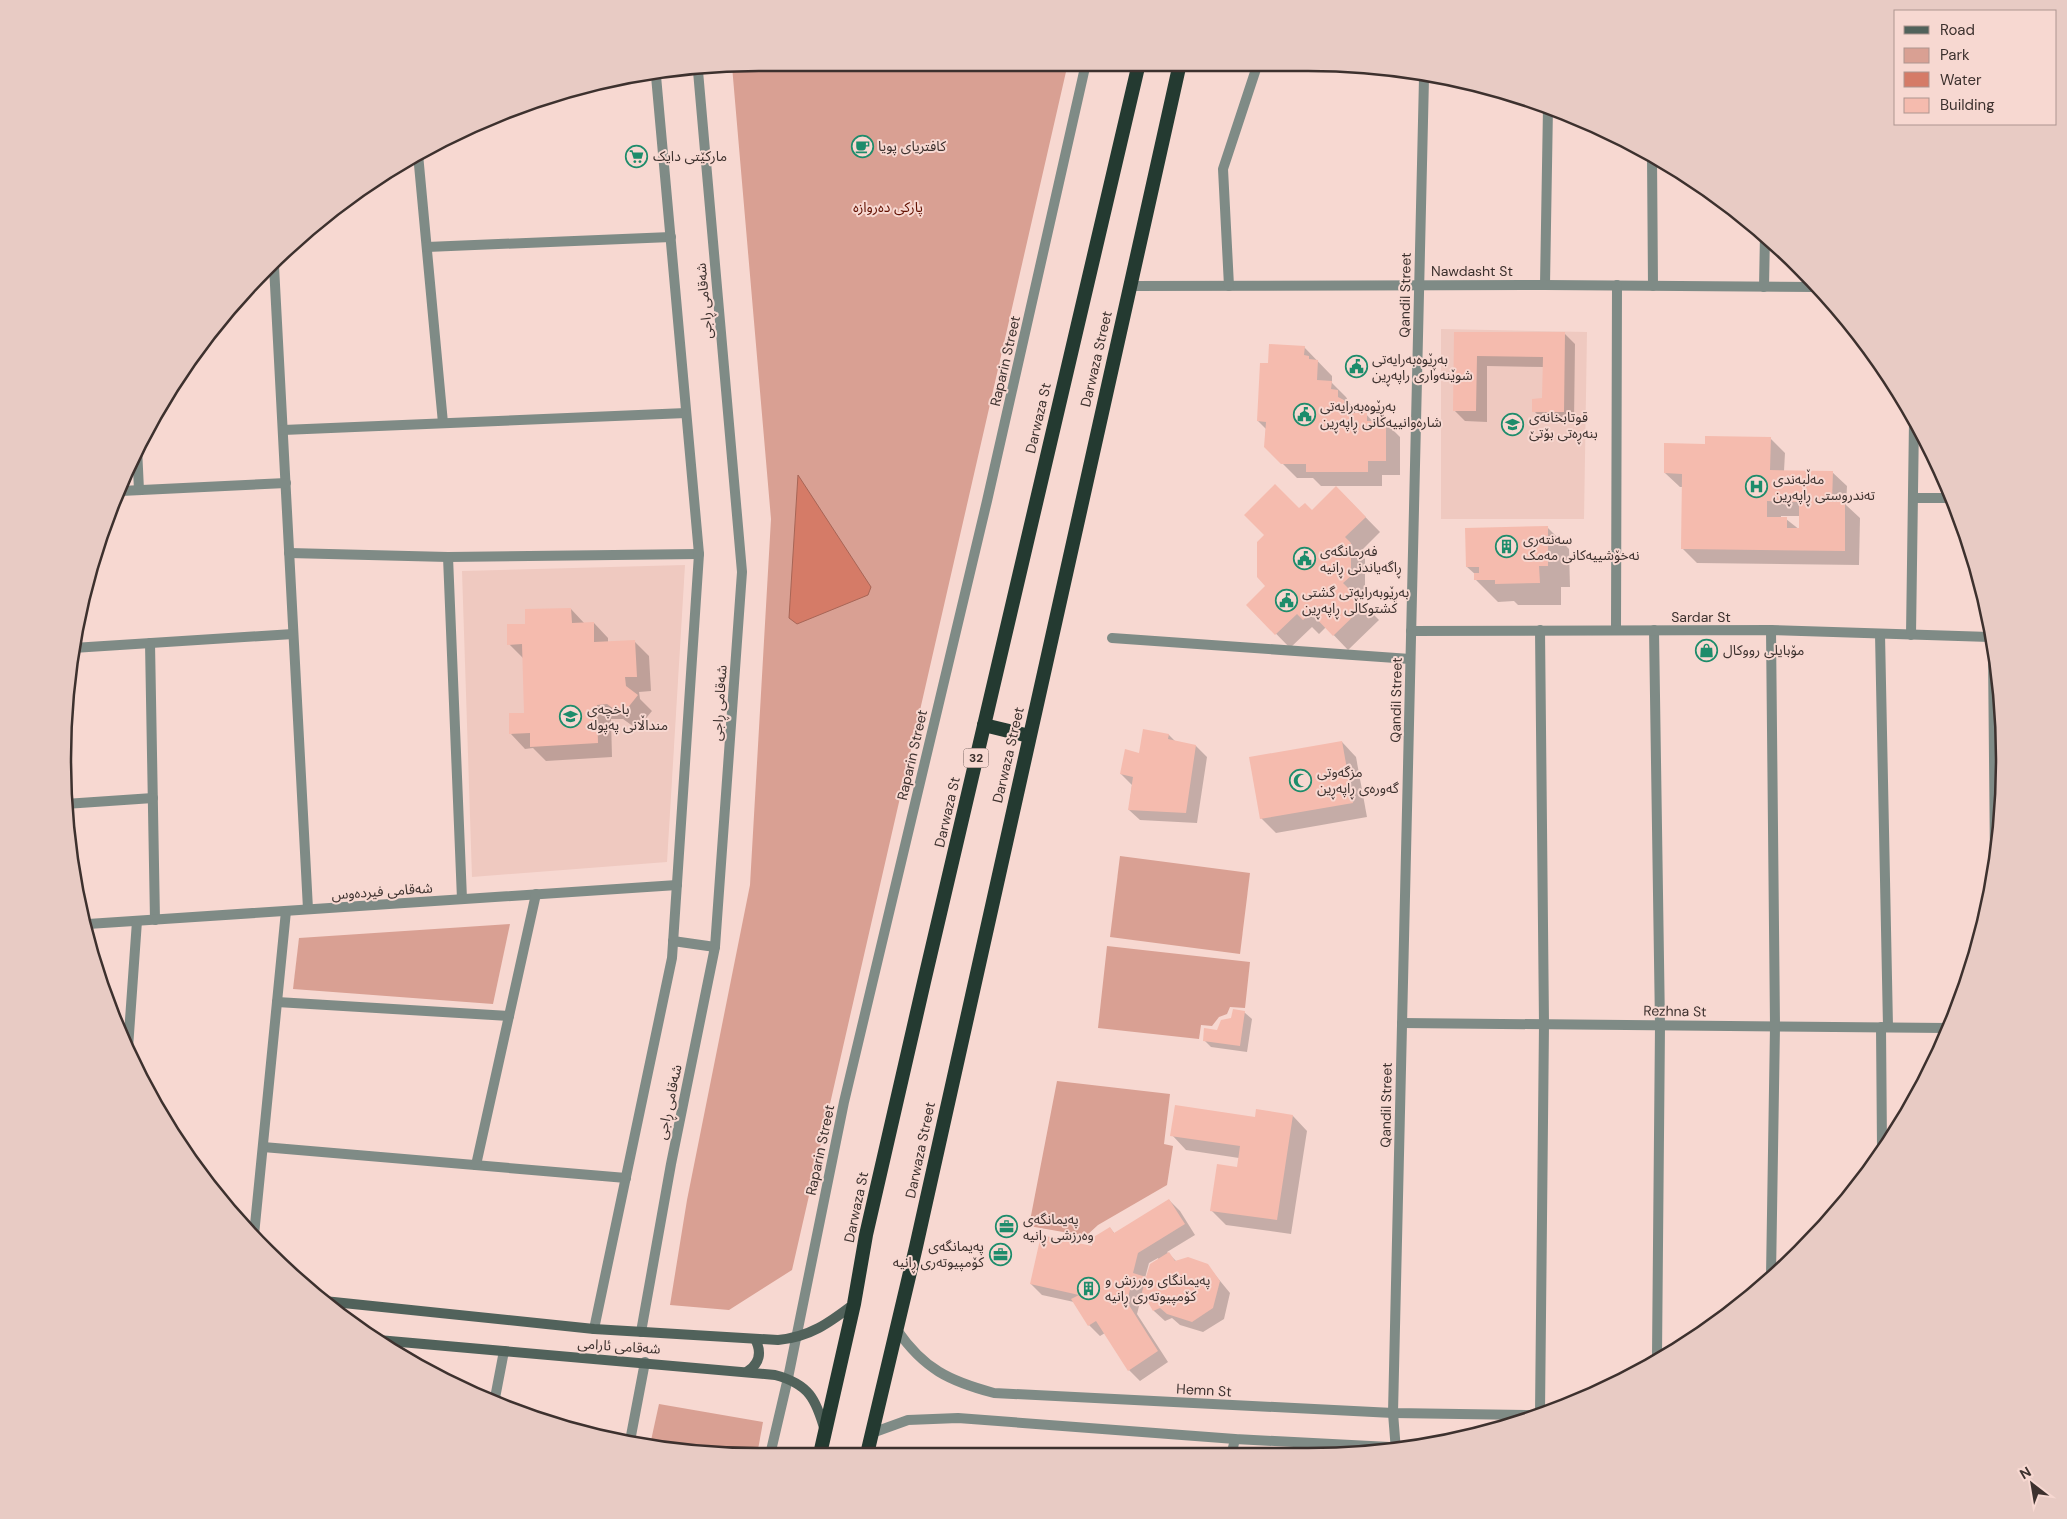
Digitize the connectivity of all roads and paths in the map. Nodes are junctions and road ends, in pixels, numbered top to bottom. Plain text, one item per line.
1 (1084, 71) edge
2 (1137, 71) edge
3 (1178, 71) edge
4 (1255, 71) edge
5 (698, 74) edge
6 (656, 79) edge
7 (1424, 81) edge
8 (1548, 115) edge
9 (419, 161) edge
10 (1652, 163) edge
11 (671, 237) junction
12 (1765, 246) edge
13 (426, 247) junction
14 (274, 272) edge
15 (1419, 285) junction
16 (1545, 285) junction
17 (1128, 286) junction
18 (1229, 286) junction
19 (1617, 286) junction
20 (1653, 286) junction
21 (1764, 287) junction
22 (1807, 287) edge
23 (686, 413) junction
24 (443, 423) junction
25 (283, 430) junction
26 (1914, 434) edge
27 (138, 465) edge
28 (286, 483) junction
29 (139, 490) junction
30 (126, 491) edge
31 (1914, 498) junction
32 (1944, 498) edge
33 (289, 553) junction
34 (699, 554) junction
35 (448, 557) junction
36 (1540, 630) junction
37 (1616, 630) junction
38 (1654, 630) junction
39 (1771, 630) junction
40 (1411, 631) junction
41 (293, 634) junction
42 (1880, 634) junction
43 (1911, 635) junction
44 (1985, 637) edge
45 (1112, 638) dead end
46 (150, 643) junction
47 (80, 648) edge
48 (1410, 659) junction
49 (1994, 712) edge
50 (984, 725) junction
51 (1029, 736) junction
52 (1995, 785) edge
53 (153, 798) junction
54 (73, 804) edge
55 (677, 885) junction
56 (536, 894) junction
57 (462, 899) junction
58 (308, 909) junction
59 (286, 912) junction
60 (155, 920) junction
61 (137, 921) junction
62 (91, 924) edge
63 (673, 941) junction
64 (715, 947) junction
65 (277, 1002) junction
66 (509, 1016) junction
67 (1402, 1023) junction
68 (1544, 1024) junction
69 (1660, 1025) junction
70 (1775, 1026) junction
71 (1885, 1027) junction
72 (1941, 1028) edge
73 (129, 1034) edge
74 (1882, 1138) edge
75 (263, 1146) junction
76 (476, 1165) junction
77 (626, 1178) junction
78 (255, 1227) edge
79 (1771, 1267) edge
80 (337, 1302) edge
81 (854, 1304) junction
82 (594, 1329) junction
83 (897, 1330) junction
84 (641, 1332) junction
85 (795, 1338) junction
86 (755, 1339) junction
87 (392, 1341) edge
88 (504, 1351) junction
89 (1657, 1353) edge
90 (645, 1362) junction
91 (748, 1371) junction
92 (788, 1378) junction
93 (495, 1394) edge
94 (1540, 1407) edge
95 (1393, 1413) junction
96 (1516, 1415) edge
97 (825, 1432) junction
98 (872, 1433) junction
99 (631, 1436) edge
100 (1235, 1439) junction
101 (1395, 1442) edge
102 (1350, 1446) edge
103 (772, 1448) edge
104 (821, 1448) edge
105 (869, 1448) edge
106 (1233, 1448) edge

1 - 85 street, Raparin Street
2 - 50 highway, Darwaza St / 32
3 - 17 highway, Darwaza Street
4 - 18 street
5 - 64 street, شەقامی ڕاجی
6 - 11 street, شەقامی ڕاجی
7 - 15 street, Qandil Street
8 - 16 street
9 - 13 street
10 - 20 street
11 - 13 street
11 - 23 street, شەقامی ڕاجی
12 - 21 street
13 - 24 street
14 - 25 street
15 - 16 street, Nawdasht St
15 - 18 street, Nawdasht St
15 - 40 street, Qandil Street
16 - 19 street, Nawdasht St
17 - 18 street, Nawdasht St
17 - 51 highway, Darwaza Street
19 - 20 street, Nawdasht St
19 - 37 street
20 - 21 street, Nawdasht St
21 - 22 street, Nawdasht St
23 - 24 street
23 - 34 street, شەقامی ڕاجی
24 - 25 street
25 - 28 street
26 - 31 street
27 - 29 street
28 - 29 street
28 - 33 street
29 - 30 street
31 - 32 street
31 - 43 street
33 - 35 street
33 - 41 street
34 - 35 street
34 - 55 street, شەقامی ڕاجی
35 - 57 street
36 - 37 street, Sardar St
36 - 40 street, Sardar St
36 - 68 street
37 - 38 street, Sardar St
38 - 39 street, Sardar St
38 - 69 street
39 - 42 street, Sardar St
39 - 70 street
40 - 48 street, Qandil Street
41 - 46 street
41 - 58 street
42 - 43 street, Sardar St
42 - 71 street
43 - 44 street, Sardar St
45 - 48 street
46 - 47 street
46 - 53 street
48 - 67 street, Qandil Street
49 - 52 street
50 - 51 highway
50 - 81 highway, Darwaza St / 32
51 - 83 highway, Darwaza Street
53 - 54 street
53 - 60 street
55 - 56 street, شەقامی فیردەوس
55 - 63 street, شەقامی ڕاجی
56 - 57 street, شەقامی فیردەوس
56 - 66 street
57 - 58 street, شەقامی فیردەوس
58 - 59 street, شەقامی فیردەوس
59 - 60 street, شەقامی فیردەوس
59 - 65 street
60 - 61 street, شەقامی فیردەوس
61 - 62 street, شەقامی فیردەوس
61 - 73 street
63 - 64 street
63 - 77 street, شەقامی ڕاجی
64 - 84 street, شەقامی ڕاجی
65 - 66 street
65 - 75 street
66 - 76 street
67 - 68 street, Rezhna St
67 - 95 street, Qandil Street
68 - 69 street, Rezhna St
68 - 94 street
69 - 70 street, Rezhna St
69 - 89 street
70 - 71 street, Rezhna St
70 - 79 street
71 - 72 street, Rezhna St
71 - 74 street
75 - 76 street
75 - 78 street
76 - 77 street
77 - 82 street, شەقامی ڕاجی
80 - 82 main road
81 - 85 main road
81 - 97 highway, Darwaza St / 32
82 - 84 main road
83 - 95 street, Hemn St
83 - 98 highway, Darwaza Street
84 - 86 main road
85 - 86 main road
85 - 92 street, Raparin Street
86 - 91 main road
87 - 88 main road, شەقامی ئارامی
88 - 90 main road, شەقامی ئارامی
88 - 93 street
90 - 91 main road, شەقامی ئارامی
90 - 99 street
91 - 92 main road, شەقامی ئارامی
92 - 97 main road, شەقامی ئارامی
92 - 103 street, Raparin Street
95 - 96 street, Hemn St
95 - 101 street, Qandil Street
97 - 104 highway, Darwaza St / 32
98 - 100 street
98 - 105 highway, Darwaza Street
100 - 102 street
100 - 106 street

